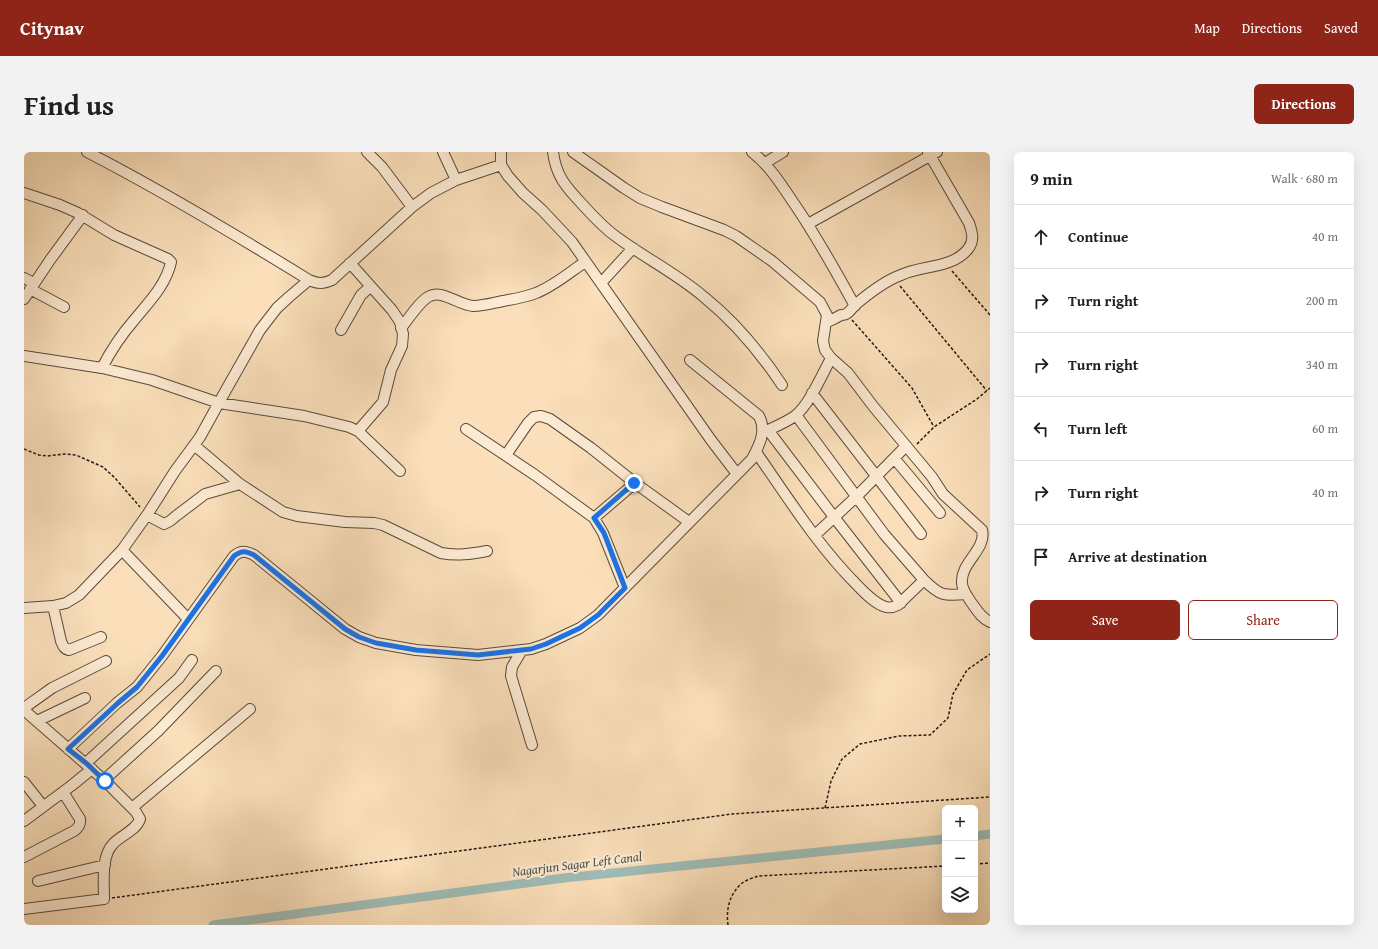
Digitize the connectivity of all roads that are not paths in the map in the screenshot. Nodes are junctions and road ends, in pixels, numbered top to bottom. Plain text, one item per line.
1 (87, 152) edge
2 (367, 152) edge
3 (442, 152) edge
4 (501, 152) edge
5 (554, 152) edge
6 (573, 152) edge
7 (752, 152) edge
8 (783, 152) edge
9 (932, 153) edge
10 (765, 163) junction
11 (501, 165) junction
12 (456, 180) junction
13 (24, 193) edge
14 (412, 207) junction
15 (83, 215) junction
16 (808, 224) junction
17 (633, 248) junction
18 (586, 262) junction
19 (350, 263) junction
20 (24, 278) edge
21 (309, 280) junction
22 (601, 283) junction
23 (32, 286) junction
24 (370, 287) junction
25 (24, 299) edge
26 (855, 306) junction
27 (64, 307) dead end
28 (827, 322) junction
29 (402, 328) junction
30 (341, 330) dead end
31 (24, 356) edge
32 (831, 358) junction
33 (690, 360) dead end
34 (102, 368) junction
35 (782, 385) dead end
36 (812, 393) junction
37 (219, 403) junction
38 (796, 415) junction
39 (466, 429) dead end
40 (358, 431) junction
41 (766, 431) junction
42 (194, 445) junction
43 (908, 448) junction
44 (756, 452) junction
45 (506, 455) junction
46 (894, 458) junction
47 (400, 471) dead end
48 (738, 474) junction
49 (876, 476) junction
50 (634, 483) junction
51 (240, 484) junction
52 (856, 497) junction
53 (940, 513) dead end
54 (147, 515) junction
55 (834, 517) junction
56 (594, 518) junction
57 (689, 522) junction
58 (921, 534) dead end
59 (815, 535) junction
60 (122, 550) junction
61 (487, 551) dead end
62 (924, 580) junction
63 (625, 588) junction
64 (966, 594) junction
65 (901, 603) junction
66 (54, 606) junction
67 (24, 608) edge
68 (188, 619) junction
69 (990, 622) edge
70 (101, 637) dead end
71 (522, 650) junction
72 (192, 660) dead end
73 (106, 661) dead end
74 (216, 671) dead end
75 (85, 698) dead end
76 (24, 709) edge
77 (250, 709) dead end
78 (37, 721) junction
79 (532, 745) dead end
80 (68, 749) junction
81 (89, 766) junction
82 (104, 780) junction
83 (24, 782) edge
84 (63, 792) junction
85 (43, 806) junction
86 (132, 808) junction
87 (24, 821) edge
88 (24, 857) edge
89 (105, 865) junction
90 (38, 881) dead end
91 (24, 909) edge

1 - 21 street
2 - 14 street
3 - 12 street
4 - 11 street
5 - 17 street
6 - 28 street
7 - 10 street
8 - 10 street
9 - 16 street
9 - 26 street
10 - 16 street
11 - 12 street
11 - 18 street
12 - 14 street
13 - 15 street
14 - 19 street
15 - 23 street
15 - 34 street
16 - 26 street
17 - 22 street
17 - 35 street
18 - 22 street
18 - 29 street
19 - 21 street
19 - 24 street
20 - 23 street
21 - 37 street
22 - 48 street
23 - 25 street
23 - 27 street
24 - 29 street
24 - 30 street
26 - 28 street
28 - 32 street
29 - 40 street
31 - 34 street
32 - 36 street
32 - 43 street
33 - 41 street
34 - 37 street
36 - 38 street
36 - 49 street
37 - 40 street
37 - 42 street
38 - 41 street
38 - 52 street
39 - 45 street
40 - 47 street
41 - 44 street
41 - 55 street
42 - 51 street
42 - 54 street
43 - 46 street
43 - 64 street
44 - 48 street
44 - 59 street
45 - 50 street
45 - 56 street
46 - 49 street
46 - 53 street
48 - 57 street
49 - 52 street
49 - 58 street
50 - 56 street
50 - 57 street
51 - 54 street
51 - 61 street
52 - 55 street
52 - 62 street
54 - 60 street
55 - 59 street
55 - 65 street
56 - 63 street
57 - 63 street
59 - 65 street
60 - 66 street
60 - 68 street
62 - 64 street
62 - 65 street
63 - 71 street
64 - 69 street
66 - 67 street
66 - 70 street
68 - 71 street
68 - 80 street
71 - 79 street
72 - 81 street
73 - 76 street
74 - 82 street
75 - 78 street
76 - 78 street
77 - 86 street
78 - 80 street
80 - 81 street
81 - 82 street
81 - 84 street
82 - 86 street
83 - 85 street
84 - 85 street
84 - 88 street
85 - 87 street
86 - 89 street
89 - 90 street
89 - 91 street

